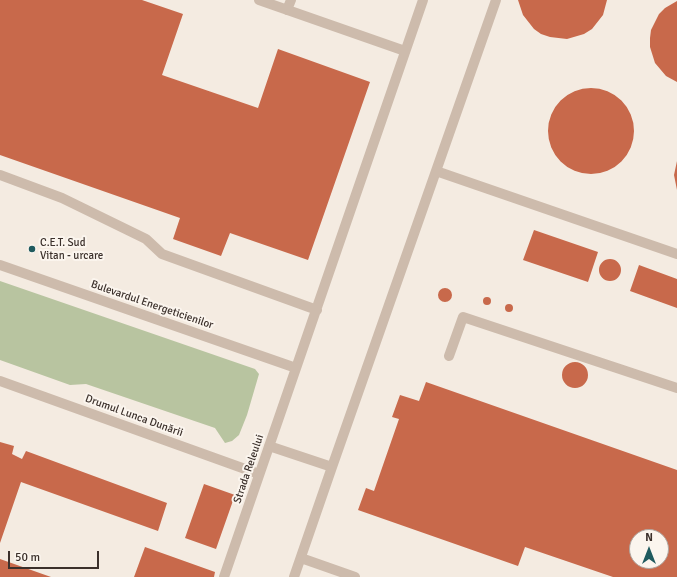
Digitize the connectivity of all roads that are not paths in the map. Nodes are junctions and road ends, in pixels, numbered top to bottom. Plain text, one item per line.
1 (259, 0) edge
2 (423, 0) edge
3 (496, 0) edge
4 (289, 5) edge
5 (405, 51) junction
6 (436, 171) junction
7 (0, 175) edge
8 (677, 254) edge
9 (0, 265) edge
10 (317, 310) junction
11 (449, 356) dead end
12 (296, 368) junction
13 (0, 381) edge
14 (677, 388) edge
15 (269, 446) junction
16 (332, 467) junction
17 (259, 474) junction
18 (301, 558) junction
19 (224, 577) edge
20 (294, 577) edge
21 (355, 577) edge

1 - 4 street
2 - 5 street, Strada Releului
3 - 6 street
4 - 5 street
5 - 10 street, Strada Releului
6 - 8 street
6 - 16 street
7 - 10 street
9 - 12 street, Bulevardul Energeticienilor
10 - 12 street, Strada Releului
11 - 14 street
12 - 15 street, Strada Releului
13 - 17 street, Drumul Lunca Dunării
15 - 16 street
15 - 17 street, Strada Releului
16 - 18 street
17 - 19 street, Strada Releului
18 - 20 street
18 - 21 street

